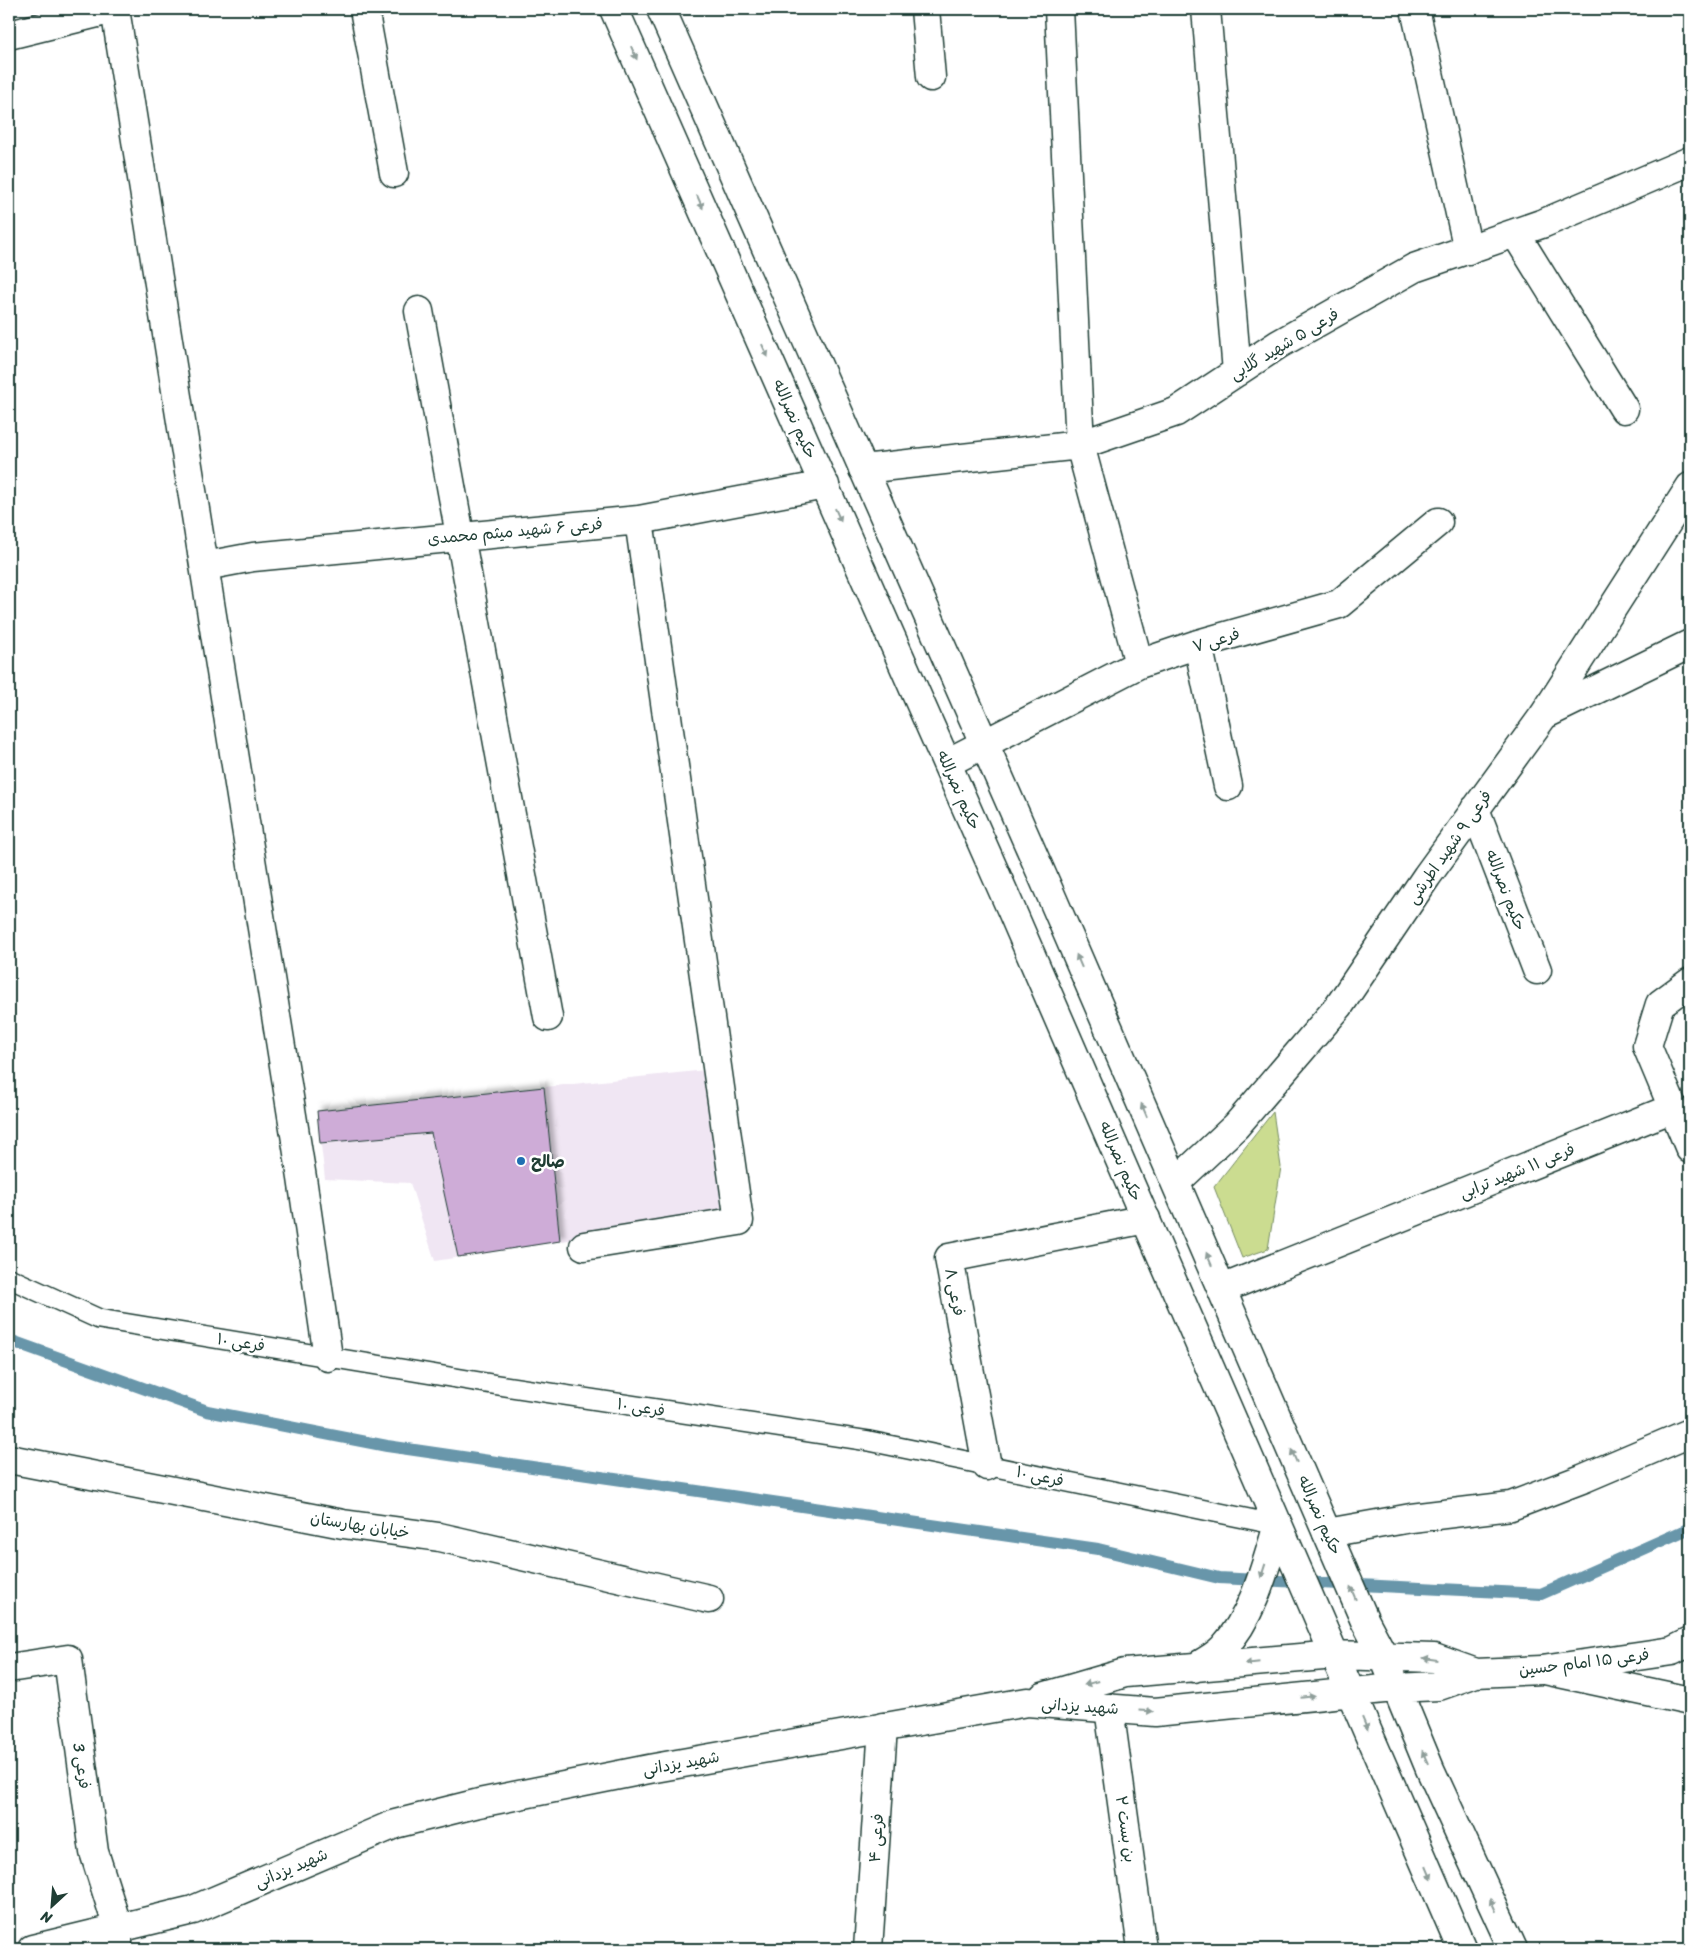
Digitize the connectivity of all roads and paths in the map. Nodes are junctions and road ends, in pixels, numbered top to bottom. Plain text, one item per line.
1 (115, 9) edge
2 (364, 9) edge
3 (614, 9) edge
4 (661, 9) edge
5 (925, 9) edge
6 (1059, 9) edge
7 (1206, 9) edge
8 (1415, 9) edge
9 (9, 35) edge
10 (931, 77) dead end
11 (1690, 161) edge
12 (394, 173) dead end
13 (1515, 234) junction
14 (1468, 250) junction
15 (419, 311) dead end
16 (1237, 372) junction
17 (1624, 409) dead end
18 (1080, 445) junction
19 (863, 469) junction
20 (825, 485) junction
21 (1690, 487) edge
22 (639, 520) junction
23 (1438, 522) dead end
24 (460, 536) junction
25 (205, 566) junction
26 (1198, 644) junction
27 (1690, 644) edge
28 (1139, 664) junction
29 (1544, 714) junction
30 (983, 744) junction
31 (947, 763) junction
32 (1228, 786) dead end
33 (1475, 809) junction
34 (1537, 970) dead end
35 (1690, 982) edge
36 (548, 1017) dead end
37 (1673, 1108) junction
38 (1690, 1149) edge
39 (1176, 1182) junction
40 (1146, 1219) junction
41 (584, 1246) dead end
42 (9, 1278) edge
43 (1222, 1289) junction
44 (328, 1357) junction
45 (1690, 1433) edge
46 (9, 1459) edge
47 (987, 1466) junction
48 (1278, 1525) junction
49 (1327, 1533) junction
50 (709, 1599) dead end
51 (1690, 1642) edge
52 (1335, 1655) junction
53 (1383, 1655) junction
54 (9, 1668) edge
55 (1192, 1669) junction
56 (1542, 1670) junction
57 (1476, 1673) junction
58 (1394, 1688) junction
59 (1352, 1693) junction
60 (1690, 1701) edge
61 (1028, 1702) junction
62 (1109, 1708) junction
63 (883, 1727) junction
64 (118, 1939) edge
65 (32, 1949) edge
66 (868, 1949) edge
67 (1142, 1949) edge
68 (1462, 1949) edge
69 (1513, 1949) edge

1 - 9 street
1 - 25 street
2 - 12 street
3 -> 20 street, حکیم نصرالله
4 - 19 street, حکیم نصرالله
5 - 10 street
6 - 18 street
7 - 16 street
8 - 14 street
11 - 13 street, فرعی ۵ شهید گلابی
13 - 14 street, فرعی ۵ شهید گلابی
13 - 17 street
14 - 16 street, فرعی ۵ شهید گلابی
15 - 24 street
16 - 18 street, فرعی ۵ شهید گلابی
18 - 19 street, فرعی ۵ شهید گلابی
18 - 28 street
19 - 20 street, فرعی ۵ شهید گلابی
19 - 30 street, حکیم نصرالله
20 - 22 street, فرعی ۶ شهید میثم محمدی
20 -> 31 street, حکیم نصرالله
21 - 29 street, فرعی ۹ شهید اطرشی
22 - 24 street, فرعی ۶ شهید میثم محمدی
22 - 41 street
23 - 26 street, فرعی ۷
24 - 25 street, فرعی ۶ شهید میثم محمدی
24 - 36 street
25 - 44 street
26 - 28 street, فرعی ۷
26 - 32 street
27 - 29 street
28 - 30 street, فرعی ۷
29 - 33 street, فرعی ۹ شهید اطرشی
30 - 31 street, فرعی ۷
39 -> 30 street, حکیم نصرالله
31 - 40 street, حکیم نصرالله
33 - 34 street, حکیم نصرالله
33 - 39 street, فرعی ۹ شهید اطرشی
35 - 37 street
37 - 38 street
37 - 43 street, فرعی ۱۱ شهید ترابی
39 - 40 street, فرعی ۹ شهید اطرشی
43 -> 39 street, حکیم نصرالله
40 - 47 street, فرعی ۸
40 - 48 street, حکیم نصرالله
42 - 44 lane, فرعی ۱۰
49 -> 43 street, حکیم نصرالله
44 - 47 lane, فرعی ۱۰
45 - 49 street
46 - 50 street, خیابان بهارستان
47 - 48 lane, فرعی ۱۰
48 - 52 street, حکیم نصرالله
48 -> 55 street
53 -> 49 street, حکیم نصرالله
51 - 56 street, فرعی ۱۵ امام حسین
52 - 53 street, فرعی ۱۵ امام حسین
52 -> 55 street, فرعی ۱۵ امام حسین
52 - 59 street
57 -> 53 street, فرعی ۱۵ امام حسین
53 - 58 street
54 - 64 street, فرعی 3
55 -> 61 street, فرعی ۱۵ امام حسین
56 - 57 street, فرعی ۱۵ امام حسین
56 - 60 street
57 - 58 street, فرعی ۱۵ امام حسین
58 - 59 street, شهید یزدانی
69 -> 58 street
62 -> 59 street, شهید یزدانی
59 -> 68 street
61 - 62 street, شهید یزدانی
61 - 63 street, شهید یزدانی
62 - 67 street, بن بست ۲
63 - 64 street, شهید یزدانی
63 - 66 street, فرعی ۴
64 - 65 street, شهید یزدانی

